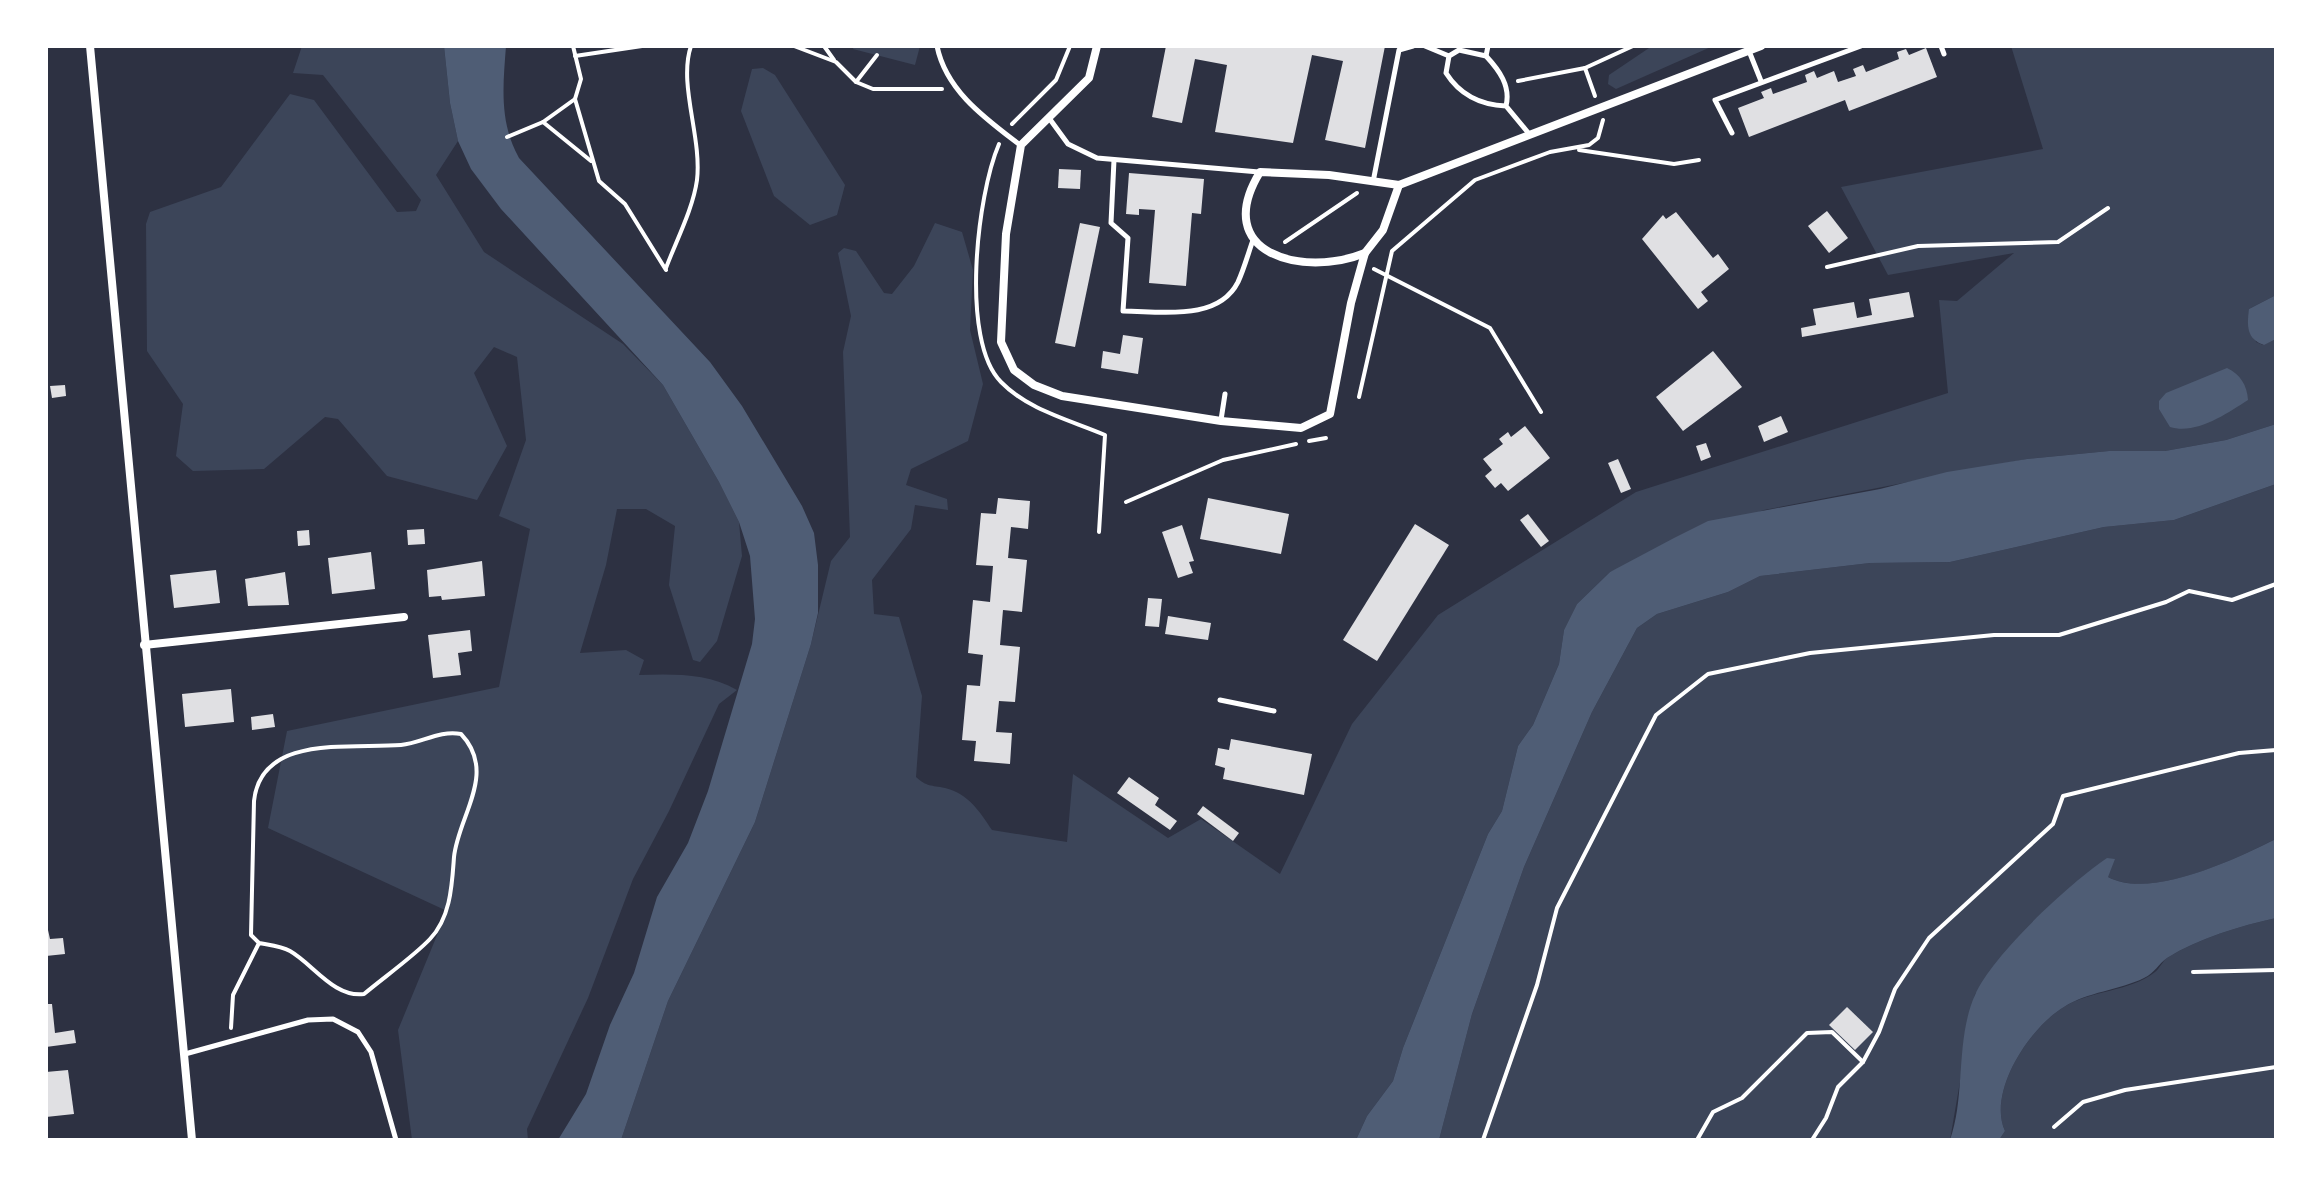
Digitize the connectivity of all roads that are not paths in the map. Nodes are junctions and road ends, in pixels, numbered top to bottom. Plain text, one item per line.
1 (90, 46) edge
2 (937, 46) edge
3 (1097, 46) edge
4 (1413, 46) edge
5 (1425, 46) edge
6 (1488, 46) edge
7 (1761, 46) edge
8 (1861, 46) edge
9 (1941, 46) edge
10 (1749, 51) junction
11 (1944, 54) dead end
12 (1449, 56) junction
13 (1486, 56) junction
14 (1761, 81) junction
15 (1506, 106) junction
16 (1049, 118) junction
17 (1732, 133) dead end
18 (1531, 136) junction
19 (1021, 145) junction
20 (1114, 160) junction
21 (1260, 172) junction
22 (1373, 182) junction
23 (1399, 185) junction
24 (1253, 240) junction
25 (1365, 253) junction
26 (1225, 394) dead end
27 (1221, 421) junction
28 (404, 617) dead end
29 (144, 645) junction
30 (1220, 700) dead end
31 (1274, 711) dead end
32 (184, 1054) junction
33 (192, 1140) edge
34 (396, 1140) edge

1 - 29 street
2 - 19 lane
3 - 16 street
4 - 22 lane
5 - 12 lane
6 - 13 lane
7 - 10 street
8 - 14 lane
9 - 11 lane
10 - 14 lane
10 - 18 street
12 - 13 lane
12 - 15 lane
13 - 15 lane
14 - 17 lane
15 - 18 lane
16 - 19 street
16 - 20 lane
18 - 23 street
19 - 27 street
20 - 21 lane
20 - 24 lane
21 - 22 street
21 - 24 street
22 - 23 street
23 - 25 street
24 - 25 street
25 - 27 street
26 - 27 lane
28 - 29 street
29 - 32 street
30 - 31 lane
32 - 33 street
32 - 34 lane

